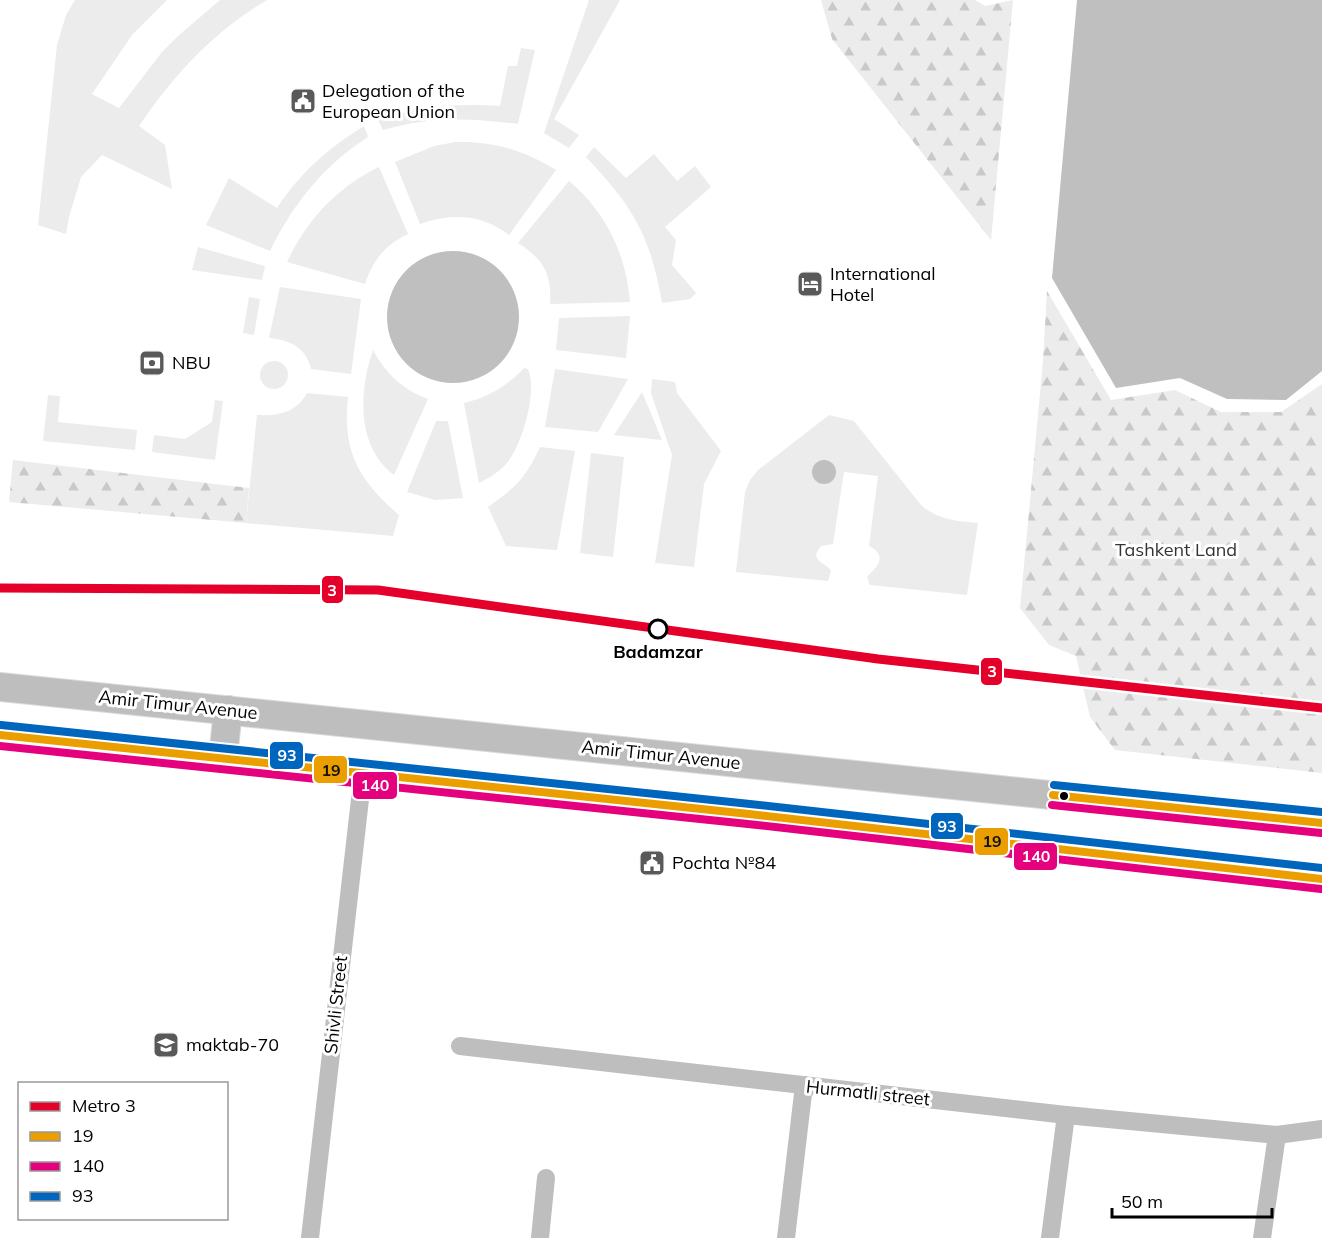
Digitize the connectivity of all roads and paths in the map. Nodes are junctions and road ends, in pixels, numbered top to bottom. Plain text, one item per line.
1 (0, 687) edge
2 (228, 710) junction
3 (0, 735) edge
4 (223, 758) junction
5 (363, 773) junction
6 (1322, 823) edge
7 (1322, 879) edge
8 (460, 1046) dead end
9 (804, 1085) junction
10 (1066, 1115) junction
11 (1322, 1129) edge
12 (1277, 1135) junction
13 (546, 1178) dead end
14 (310, 1238) edge
15 (540, 1238) edge
16 (786, 1238) edge
17 (1050, 1238) edge
18 (1262, 1238) edge

1 - 2 main road, Amir Timur Avenue
2 - 4 main road
2 - 6 main road, Amir Timur Avenue
3 - 4 main road
4 - 5 main road
5 - 7 main road
5 - 14 street, Shivli Street
8 - 9 street, Hurmatli street
9 - 10 street, Hurmatli street
9 - 16 street
10 - 12 street, Hurmatli street
10 - 17 street
11 - 12 street, Hurmatli street
12 - 18 street
13 - 15 street

